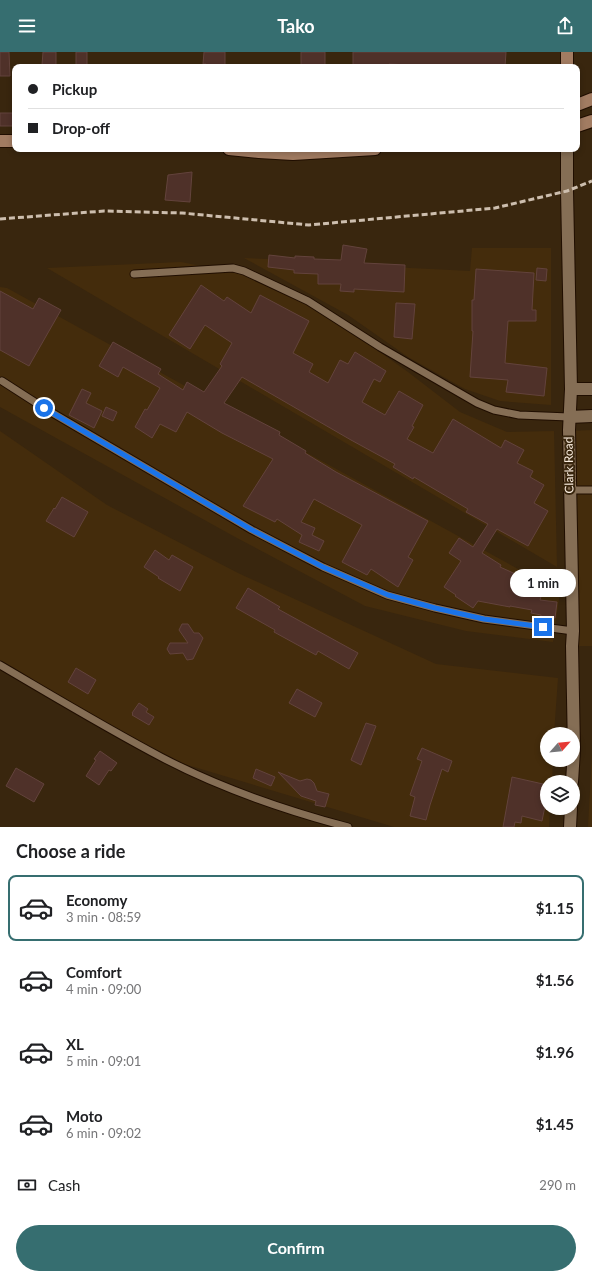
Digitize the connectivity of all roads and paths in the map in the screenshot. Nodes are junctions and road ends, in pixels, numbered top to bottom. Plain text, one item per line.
1 (567, 52) edge
2 (567, 64) edge
3 (592, 99) edge
4 (580, 104) edge
5 (592, 121) edge
6 (580, 125) edge
7 (0, 141) edge
8 (12, 141) edge
9 (259, 152) edge
10 (326, 152) edge
11 (567, 152) edge
12 (134, 274) dead end
13 (2, 381) dead end
14 (571, 389) junction
15 (592, 389) edge
16 (592, 416) edge
17 (570, 417) junction
18 (570, 490) junction
19 (592, 490) edge
20 (573, 631) junction
21 (0, 665) edge
22 (572, 775) edge
23 (571, 815) edge
24 (348, 827) edge
25 (570, 827) edge

1 - 2 street
3 - 4 street
5 - 6 street
7 - 8 street
9 - 10 street
11 - 14 street, Clark Road
12 - 17 lane
13 - 20 lane
14 - 15 street
14 - 17 street, Clark Road
16 - 17 street
17 - 18 street, Clark Road
18 - 19 lane
18 - 20 street, Clark Road
20 - 22 street, Clark Road
21 - 24 lane
23 - 25 street

